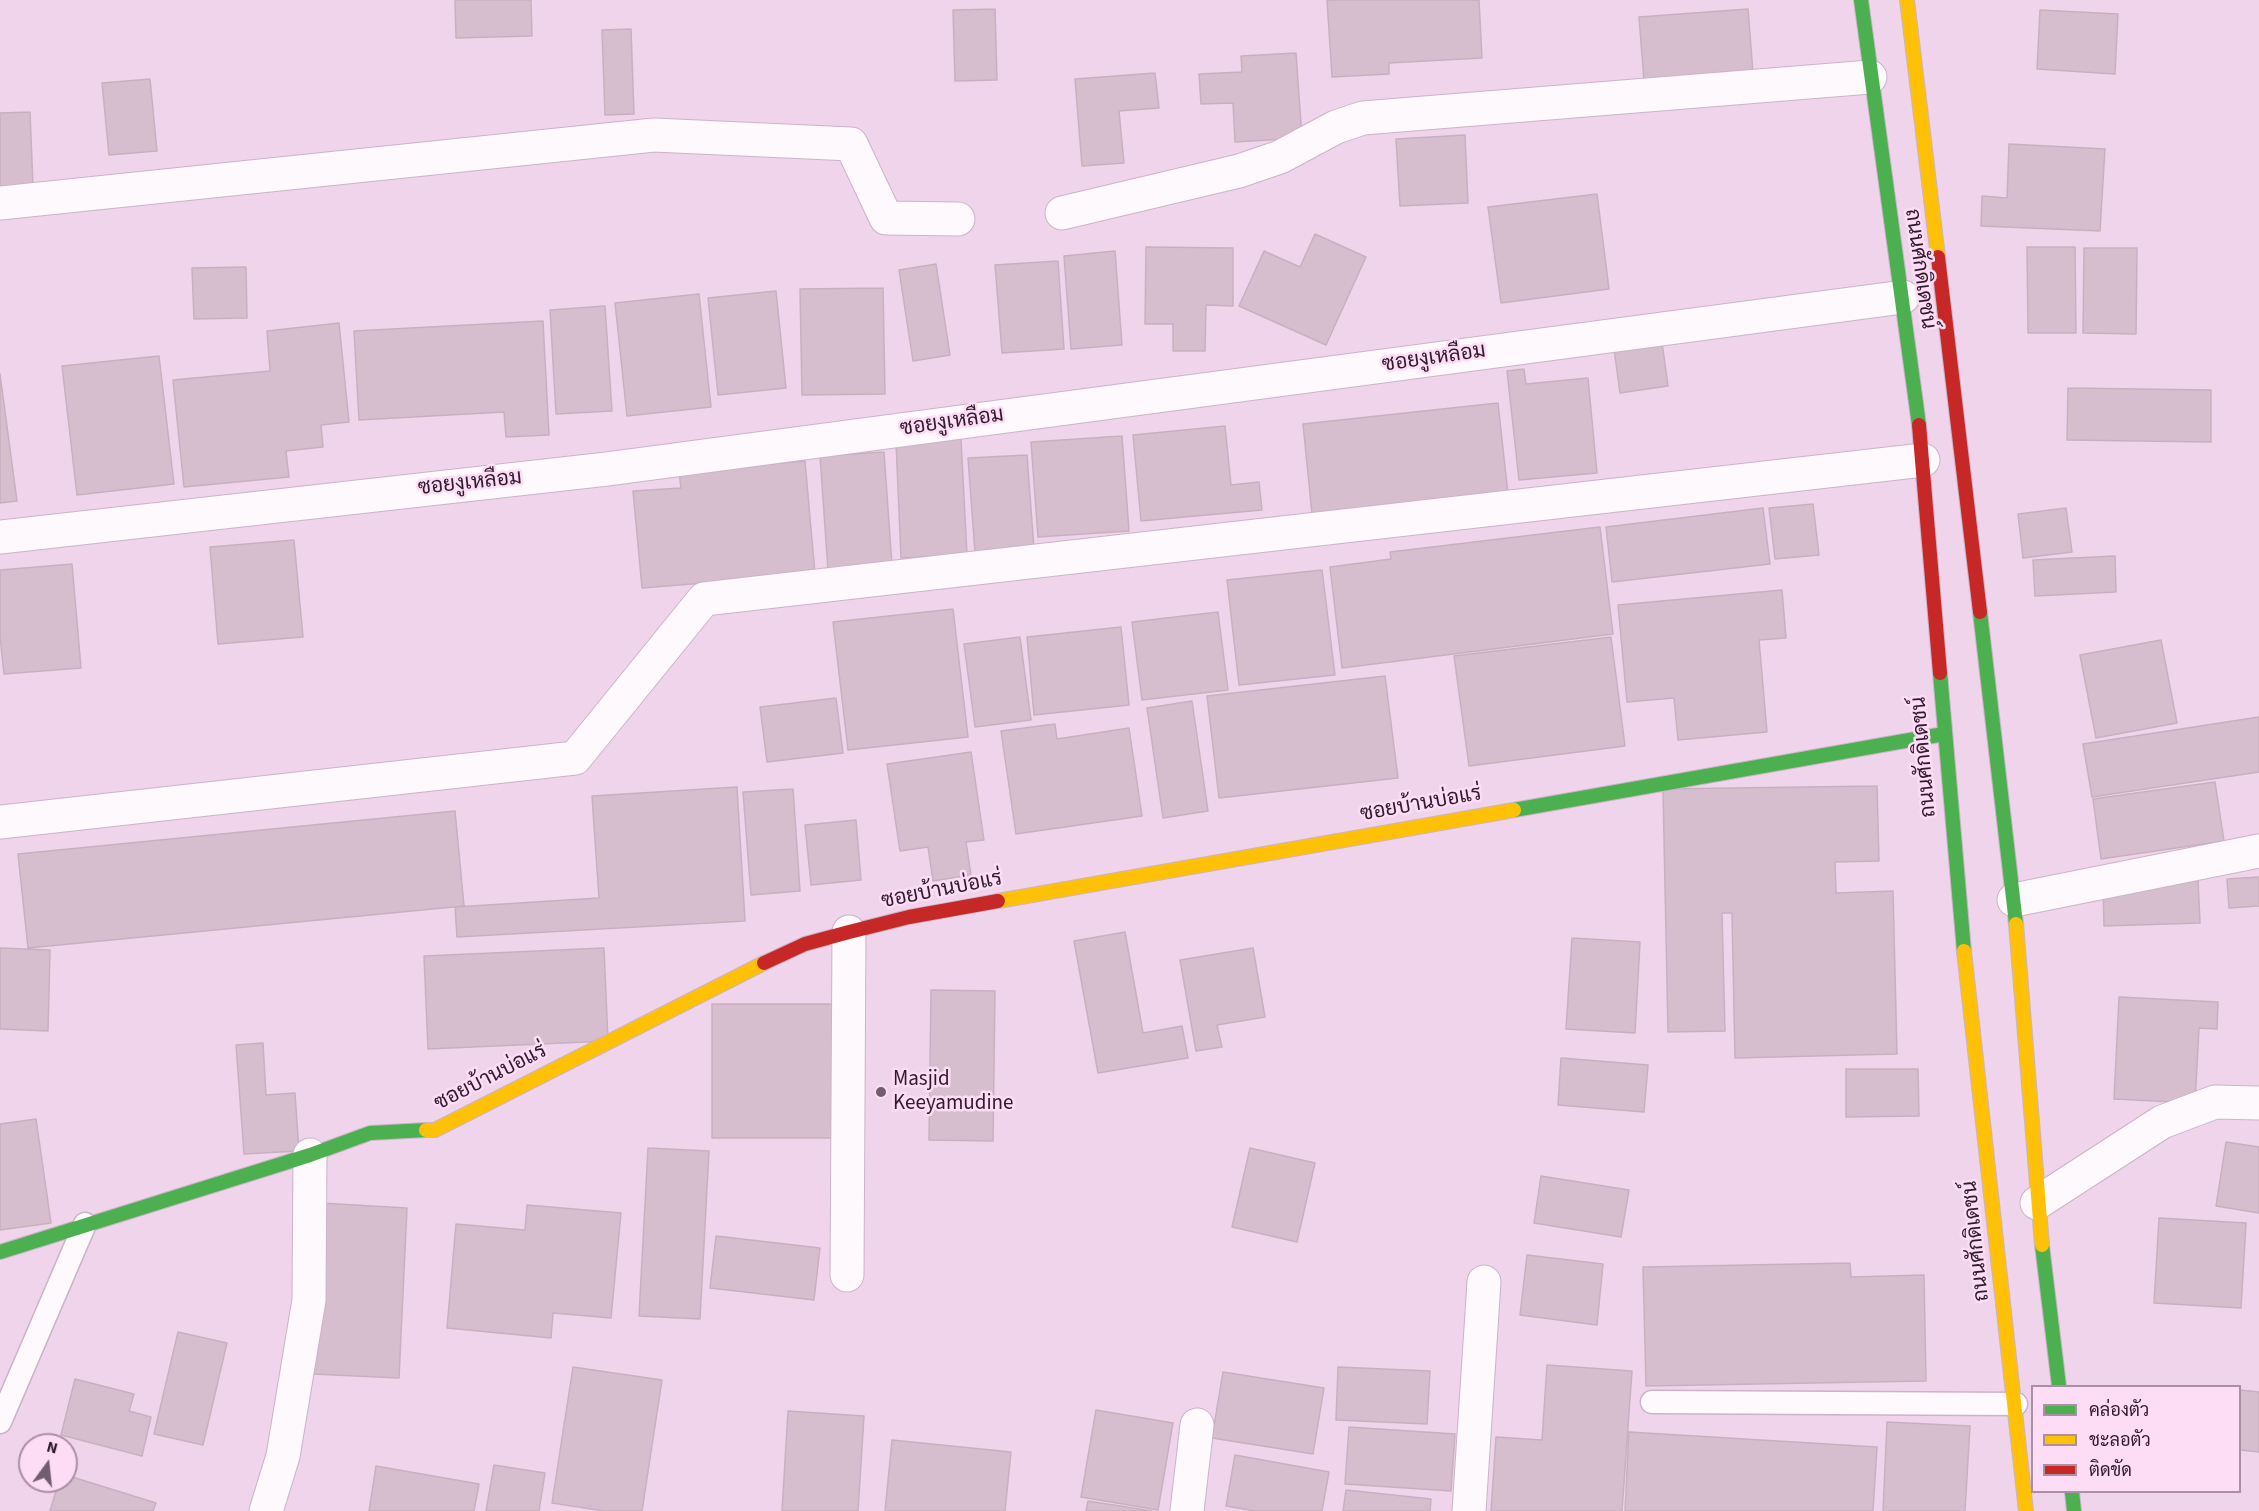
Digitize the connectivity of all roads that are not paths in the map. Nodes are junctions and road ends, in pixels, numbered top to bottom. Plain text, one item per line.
1 (1861, 0) edge
2 (1907, 0) edge
3 (1870, 77) junction
4 (0, 203) edge
5 (1062, 213) dead end
6 (958, 219) dead end
7 (1903, 297) junction
8 (1923, 460) junction
9 (0, 537) edge
10 (1944, 734) junction
11 (0, 822) edge
12 (2259, 850) edge
13 (2014, 900) junction
14 (849, 933) junction
15 (2259, 1103) edge
16 (310, 1155) junction
17 (2037, 1203) junction
18 (85, 1224) junction
19 (0, 1252) edge
20 (847, 1275) dead end
21 (1484, 1282) dead end
22 (2059, 1385) edge
23 (1652, 1402) dead end
24 (2016, 1404) junction
25 (0, 1422) edge
26 (1197, 1425) dead end
27 (2072, 1493) edge
28 (266, 1511) edge
29 (1187, 1511) edge
30 (1469, 1511) edge
31 (2026, 1511) edge
32 (2074, 1511) edge

1 - 3 main road, ถนนศักดิเดชน์
2 - 13 main road
3 - 5 street
3 - 7 main road, ถนนศักดิเดชน์
4 - 6 street
7 - 8 main road, ถนนศักดิเดชน์
7 - 9 street, ซอยงูเหลือม
8 - 10 main road, ถนนศักดิเดชน์
8 - 11 street
10 - 14 main road, ซอยบ้านบ่อแร่
10 - 24 main road, ถนนศักดิเดชน์
12 - 13 street
13 - 17 main road
14 - 16 main road, ซอยบ้านบ่อแร่
14 - 20 street
15 - 17 street
16 - 18 main road, ซอยบ้านบ่อแร่
16 - 28 street
17 - 22 main road
18 - 19 main road, ซอยบ้านบ่อแร่
18 - 25 lane
21 - 30 street
23 - 24 lane
24 - 31 main road, ถนนศักดิเดชน์
26 - 29 street
27 - 32 main road

